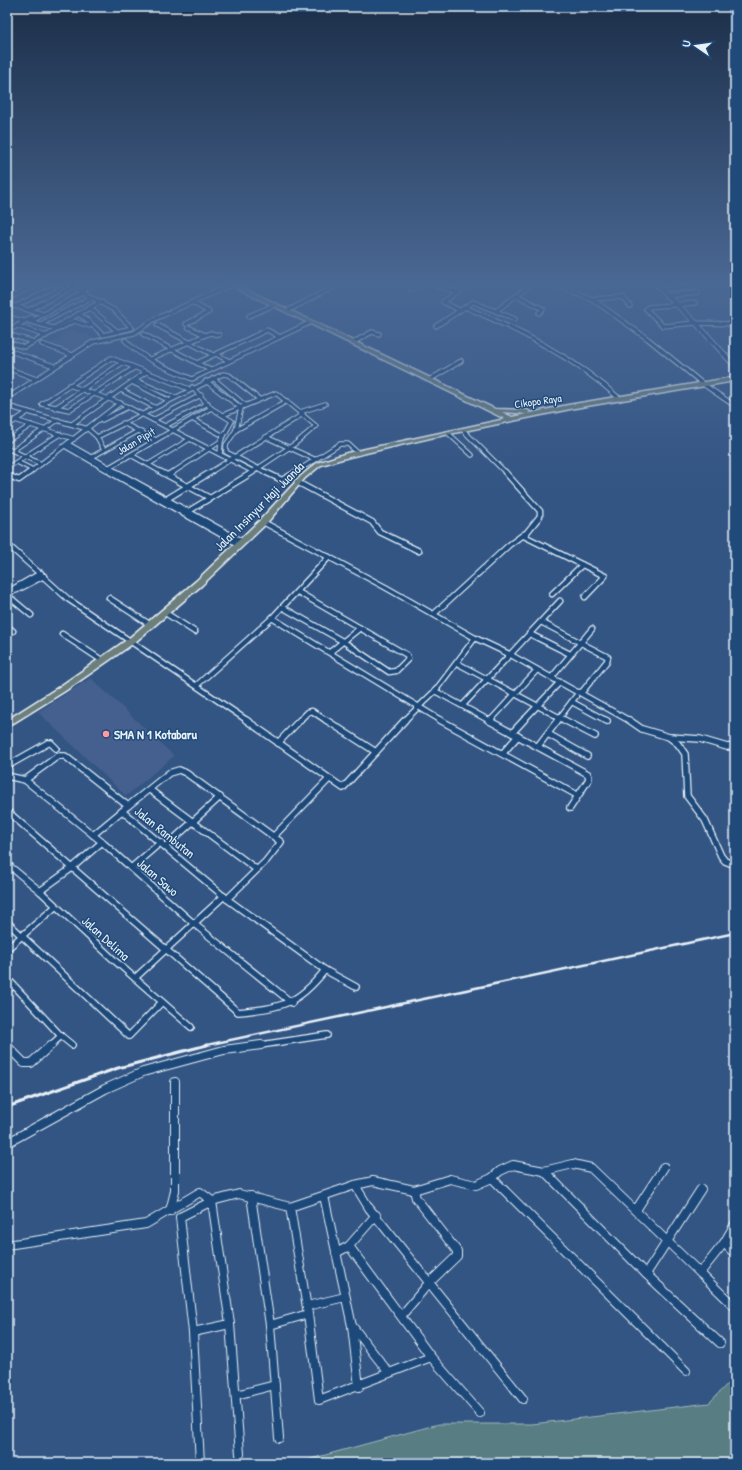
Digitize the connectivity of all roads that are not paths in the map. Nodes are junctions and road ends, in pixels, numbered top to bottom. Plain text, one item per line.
1 (60, 351) edge
2 (79, 351) edge
3 (137, 351) edge
4 (171, 351) edge
5 (173, 351) edge
6 (207, 351) edge
7 (222, 351) edge
8 (250, 351) edge
9 (368, 351) edge
10 (558, 351) edge
11 (662, 351) edge
12 (721, 351) edge
13 (13, 352) dead end
14 (214, 354) junction
15 (72, 355) junction
16 (150, 359) junction
17 (229, 361) junction
18 (461, 361) dead end
19 (122, 363) junction
20 (197, 363) junction
21 (54, 366) junction
22 (735, 366) edge
23 (7, 368) edge
24 (134, 368) junction
25 (210, 370) junction
26 (146, 372) junction
27 (213, 378) junction
28 (36, 379) junction
29 (735, 379) edge
30 (429, 380) junction
31 (134, 381) junction
32 (206, 381) junction
33 (703, 384) junction
34 (69, 385) junction
35 (191, 388) junction
36 (82, 389) junction
37 (121, 390) junction
38 (95, 394) junction
39 (201, 394) junction
40 (174, 397) junction
41 (7, 398) edge
42 (108, 398) junction
43 (259, 399) junction
44 (620, 399) junction
45 (168, 400) junction
46 (287, 401) junction
47 (120, 403) junction
48 (208, 403) junction
49 (325, 404) dead end
50 (245, 405) junction
51 (7, 406) edge
52 (735, 406) edge
53 (128, 407) junction
54 (154, 407) junction
55 (572, 407) junction
56 (14, 408) junction
57 (54, 408) junction
58 (211, 408) junction
59 (241, 408) junction
60 (490, 410) junction
61 (28, 412) junction
62 (527, 412) junction
63 (7, 413) edge
64 (302, 413) junction
65 (140, 414) junction
66 (223, 415) junction
67 (504, 418) junction
68 (192, 419) junction
69 (15, 420) junction
70 (58, 420) junction
71 (153, 420) junction
72 (488, 420) junction
73 (123, 423) junction
74 (72, 424) junction
75 (31, 425) junction
76 (93, 425) junction
77 (7, 426) edge
78 (165, 426) junction
79 (46, 429) junction
80 (88, 429) junction
81 (172, 430) junction
82 (236, 430) junction
83 (462, 430) junction
84 (138, 431) junction
85 (448, 433) junction
86 (60, 434) junction
87 (224, 436) junction
88 (430, 436) junction
89 (97, 437) junction
90 (266, 437) junction
91 (74, 439) junction
92 (190, 439) junction
93 (156, 440) junction
94 (7, 441) edge
95 (221, 441) junction
96 (66, 445) junction
97 (289, 447) junction
98 (7, 448) edge
99 (210, 449) junction
100 (13, 450) junction
101 (104, 450) junction
102 (358, 453) junction
103 (220, 454) junction
104 (472, 454) dead end
105 (131, 455) junction
106 (25, 457) junction
107 (90, 458) junction
108 (232, 458) junction
109 (314, 459) junction
110 (17, 462) junction
111 (41, 464) junction
112 (149, 464) junction
113 (7, 468) edge
114 (107, 468) junction
115 (33, 470) junction
116 (254, 470) junction
117 (168, 475) junction
118 (7, 476) edge
119 (297, 482) junction
120 (187, 486) junction
121 (210, 498) junction
122 (165, 500) junction
123 (189, 511) junction
124 (184, 514) junction
125 (263, 522) junction
126 (524, 534) junction
127 (242, 543) junction
128 (7, 544) edge
129 (419, 551) dead end
130 (329, 557) junction
131 (582, 565) junction
132 (42, 574) junction
133 (298, 592) junction
134 (7, 594) edge
135 (552, 594) dead end
136 (585, 597) dead end
137 (109, 598) dead end
138 (560, 601) dead end
139 (282, 607) junction
140 (164, 612) junction
141 (434, 614) junction
142 (31, 615) dead end
143 (272, 618) junction
144 (541, 622) junction
145 (149, 624) junction
146 (7, 626) edge
147 (360, 628) junction
148 (592, 629) dead end
149 (13, 632) dead end
150 (195, 632) dead end
151 (62, 634) dead end
152 (530, 634) junction
153 (475, 638) junction
154 (131, 640) junction
155 (344, 642) junction
156 (580, 642) junction
157 (330, 652) junction
158 (570, 654) junction
159 (511, 655) junction
160 (103, 661) junction
161 (457, 663) junction
162 (537, 670) junction
163 (552, 677) junction
164 (488, 679) junction
165 (560, 682) junction
166 (197, 685) junction
167 (435, 691) junction
168 (514, 693) junction
169 (578, 694) junction
170 (572, 702) junction
171 (463, 705) junction
172 (537, 706) junction
173 (417, 707) junction
174 (560, 718) junction
175 (490, 721) junction
176 (607, 721) dead end
177 (7, 723) edge
178 (512, 733) junction
179 (548, 734) junction
180 (518, 736) junction
181 (595, 736) dead end
182 (669, 736) junction
183 (278, 742) junction
184 (538, 746) junction
185 (735, 746) edge
186 (56, 748) dead end
187 (376, 752) junction
188 (503, 753) junction
189 (587, 756) dead end
190 (7, 766) edge
191 (7, 776) edge
192 (25, 780) junction
193 (329, 780) junction
194 (150, 790) junction
195 (577, 795) junction
196 (220, 797) junction
197 (128, 806) junction
198 (570, 808) dead end
199 (122, 811) junction
200 (7, 812) edge
201 (194, 821) junction
202 (93, 836) junction
203 (274, 836) junction
204 (102, 842) junction
205 (161, 842) junction
206 (166, 846) junction
207 (7, 864) edge
208 (735, 865) edge
209 (72, 868) junction
210 (131, 868) junction
211 (256, 869) junction
212 (40, 891) junction
213 (225, 897) junction
214 (55, 907) junction
215 (7, 922) edge
216 (194, 923) junction
217 (21, 936) junction
218 (7, 949) edge
219 (165, 950) junction
220 (325, 970) junction
221 (7, 978) edge
222 (135, 978) junction
223 (13, 986) junction
224 (356, 987) dead end
225 (7, 991) edge
226 (162, 1002) junction
227 (292, 1003) junction
228 (191, 1027) dead end
229 (327, 1035) dead end
230 (61, 1036) junction
231 (72, 1045) dead end
232 (7, 1046) edge
233 (175, 1082) dead end
234 (7, 1143) edge
235 (664, 1167) dead end
236 (544, 1171) junction
237 (492, 1178) junction
238 (355, 1185) junction
239 (701, 1189) dead end
240 (414, 1190) junction
241 (251, 1196) junction
242 (324, 1196) junction
243 (212, 1201) junction
244 (290, 1207) junction
245 (636, 1210) junction
246 (170, 1211) junction
247 (376, 1215) junction
248 (735, 1224) edge
249 (667, 1241) junction
250 (724, 1244) junction
251 (7, 1245) edge
252 (349, 1246) junction
253 (336, 1253) junction
254 (735, 1254) edge
255 (700, 1273) junction
256 (646, 1274) junction
257 (429, 1283) junction
258 (345, 1297) junction
259 (735, 1307) edge
260 (308, 1310) junction
261 (402, 1315) junction
262 (230, 1324) junction
263 (270, 1324) junction
264 (352, 1326) junction
265 (193, 1332) junction
266 (720, 1343) dead end
267 (431, 1357) junction
268 (686, 1371) dead end
269 (389, 1373) junction
270 (275, 1385) junction
271 (359, 1387) junction
272 (236, 1395) junction
273 (523, 1399) dead end
274 (480, 1413) dead end
275 (279, 1438) dead end
276 (240, 1454) dead end
277 (200, 1463) edge

1 - 15 street
2 - 15 street
3 - 16 street
4 - 16 street
5 - 20 street
6 - 14 street
7 - 14 street
8 - 17 street
9 - 30 highway
10 - 44 street
11 - 33 street
12 - 22 main road
13 - 21 street
14 - 17 street
14 - 20 street
15 - 21 street
16 - 25 street
17 - 25 street
18 - 30 street
19 - 24 street
19 - 34 street
19 - 36 street
20 - 25 street
21 - 28 street
23 - 28 street
24 - 26 street
24 - 38 street
26 - 31 street
26 - 35 street
27 - 32 street
27 - 43 street
27 - 50 street
28 - 41 street
29 - 33 highway, Cikopo Raya
30 - 60 highway
31 - 37 street
31 - 40 street
31 - 45 street
32 - 35 street
32 - 59 street
33 - 44 highway, Cikopo Raya
33 - 52 street
34 - 36 street
34 - 57 street
35 - 39 street
35 - 40 street
36 - 38 street
36 - 57 street
37 - 42 street
37 - 54 street
38 - 42 street
38 - 57 street
39 - 48 street
39 - 71 street
40 - 45 street
42 - 47 street
42 - 74 street
43 - 46 street
43 - 50 street
44 - 55 highway, Cikopo Raya
45 - 54 street
46 - 64 street
46 - 82 street
47 - 53 street
47 - 76 street
48 - 58 street
48 - 78 street
49 - 64 street
50 - 59 street
51 - 56 street
53 - 65 street
53 - 76 street
54 - 65 street
55 - 62 highway, Cikopo Raya
55 - 67 highway, Cikopo Raya
56 - 61 street
56 - 63 street
58 - 66 street
58 - 68 street, Jalan Pipit
59 - 66 street
59 - 82 street
60 - 62 highway
60 - 67 highway
60 - 72 highway
61 - 69 street
61 - 70 street
62 - 67 highway, Cikopo Raya
64 - 90 street
64 - 97 street
65 - 71 street
65 - 73 street
66 - 87 street
67 - 72 highway, Jalan Insinyur Haji Juanda
67 - 83 highway, Jalan Insinyur Haji Juanda
68 - 81 street, Jalan Pipit
68 - 87 street
69 - 75 street
69 - 77 street
70 - 74 street
70 - 79 street
71 - 78 street
72 - 88 highway, Jalan Insinyur Haji Juanda
73 - 84 street
73 - 89 street
74 - 80 street
75 - 79 street
75 - 94 street
76 - 80 street
78 - 81 street
79 - 86 street
79 - 100 street
80 - 89 street
80 - 91 street
81 - 92 street
81 - 93 street, Jalan Pipit
82 - 108 street
83 - 85 highway, Jalan Insinyur Haji Juanda
83 - 126 street
84 - 93 street
84 - 101 street
85 - 88 highway, Jalan Insinyur Haji Juanda
85 - 104 street
86 - 91 street
86 - 106 street
87 - 95 street
88 - 102 highway, Jalan Insinyur Haji Juanda
89 - 101 street
90 - 97 street
90 - 108 street
91 - 96 street
92 - 99 street
92 - 112 street
93 - 105 street, Jalan Pipit
95 - 99 street
95 - 103 street
96 - 107 street
96 - 111 street
97 - 109 street
97 - 116 street
98 - 100 street
99 - 103 street
99 - 117 street
100 - 106 street
101 - 107 street
102 - 109 street
102 - 119 highway, Jalan Insinyur Haji Juanda
103 - 108 street
105 - 112 street
105 - 114 street, Jalan Pipit
106 - 110 street
106 - 111 street
107 - 114 street
108 - 116 street
108 - 120 street
109 - 116 street
110 - 113 street
110 - 115 street
111 - 115 street
112 - 117 street
114 - 122 street
115 - 118 street
116 - 121 street
117 - 120 street
119 - 125 highway, Jalan Insinyur Haji Juanda
119 - 129 street
120 - 121 street
120 - 122 street
121 - 123 street
122 - 123 street
122 - 124 street
123 - 124 street
123 - 127 street
124 - 127 street
125 - 127 highway, Jalan Insinyur Haji Juanda
125 - 130 street
126 - 131 street
126 - 141 street
127 - 140 highway, Jalan Insinyur Haji Juanda
128 - 132 street
130 - 133 street
130 - 141 street
131 - 135 street
131 - 136 street
132 - 134 street
132 - 154 street
133 - 139 street
133 - 147 street
134 - 142 street
137 - 145 street
138 - 144 street
139 - 143 street
139 - 155 street
140 - 145 highway, Jalan Insinyur Haji Juanda
140 - 150 street
141 - 153 street
143 - 157 street
143 - 166 street
144 - 152 street
144 - 156 street
145 - 154 highway, Jalan Insinyur Haji Juanda
146 - 149 street
147 - 155 street
147 - 155 street
148 - 156 street
151 - 160 street
152 - 158 street
152 - 159 street
153 - 159 street
153 - 161 street
154 - 160 highway, Jalan Insinyur Haji Juanda
154 - 166 street
155 - 157 street
156 - 158 street
156 - 169 street
157 - 173 street
158 - 163 street
159 - 162 street
159 - 164 street
160 - 177 highway, Jalan Insinyur Haji Juanda
161 - 164 street
161 - 167 street
162 - 163 street
162 - 168 street
163 - 165 street
164 - 168 street
164 - 171 street
165 - 169 street
165 - 172 street
166 - 183 street
167 - 171 street
167 - 173 street
168 - 172 street
168 - 175 street
169 - 170 street
169 - 182 street
170 - 174 street
170 - 176 street
171 - 175 street
172 - 174 street
172 - 178 street
173 - 187 street
173 - 188 street
174 - 179 street
174 - 181 street
175 - 178 street
178 - 180 street
179 - 184 street
179 - 189 street
180 - 184 street
180 - 188 street
182 - 185 street
182 - 208 street
183 - 187 street
183 - 193 street
184 - 195 street
186 - 190 street
187 - 193 street
188 - 195 street
191 - 192 street, Jalan Sawo
192 - 197 street, Jalan Rambutan
192 - 202 street, Jalan Sawo
193 - 203 street
194 - 196 street
194 - 197 street
194 - 201 street
195 - 198 street
196 - 201 street
196 - 203 street
197 - 199 street, Jalan Rambutan
199 - 202 street
199 - 205 street, Jalan Rambutan
200 - 209 street
201 - 206 street
201 - 211 street
202 - 204 street, Jalan Sawo
203 - 211 street
204 - 209 street
204 - 210 street, Jalan Sawo
205 - 206 street, Jalan Rambutan
205 - 210 street
206 - 213 street, Jalan Rambutan
207 - 212 street, Jalan Delima
209 - 212 street
209 - 219 street
210 - 216 street, Jalan Sawo
211 - 213 street
212 - 214 street, Jalan Delima
213 - 216 street
213 - 220 street, Jalan Rambutan
214 - 217 street
214 - 222 street, Jalan Delima
215 - 217 street
216 - 219 street
216 - 227 street, Jalan Sawo
217 - 218 street
217 - 226 street
219 - 222 street
219 - 227 street
220 - 224 street, Jalan Rambutan
220 - 227 street
221 - 223 street
222 - 226 street, Jalan Delima
223 - 225 street
223 - 230 street
226 - 228 street, Jalan Delima
229 - 234 street
230 - 231 street
230 - 232 street
233 - 246 street
235 - 245 street
236 - 237 street
236 - 245 street
236 - 256 street
237 - 240 street
237 - 268 street
238 - 240 street
238 - 242 street
238 - 247 street
239 - 249 street
240 - 257 street
241 - 243 street
241 - 244 street
241 - 263 street
242 - 244 street
242 - 253 street
243 - 246 street
243 - 262 street
243 - 265 street
244 - 260 street
245 - 249 street
246 - 251 street
247 - 252 street
247 - 257 street
248 - 250 street
249 - 255 street
249 - 256 street
250 - 254 street
250 - 255 street
252 - 253 street
252 - 261 street
253 - 258 street
255 - 259 street
256 - 266 street
257 - 261 street
257 - 273 street
258 - 260 street
258 - 264 street
260 - 263 street
260 - 271 street
261 - 267 street
262 - 265 street
262 - 272 street
263 - 270 street
264 - 269 street
264 - 271 street
265 - 277 street
267 - 269 street
267 - 274 street
269 - 271 street
270 - 272 street
270 - 275 street
272 - 276 street

